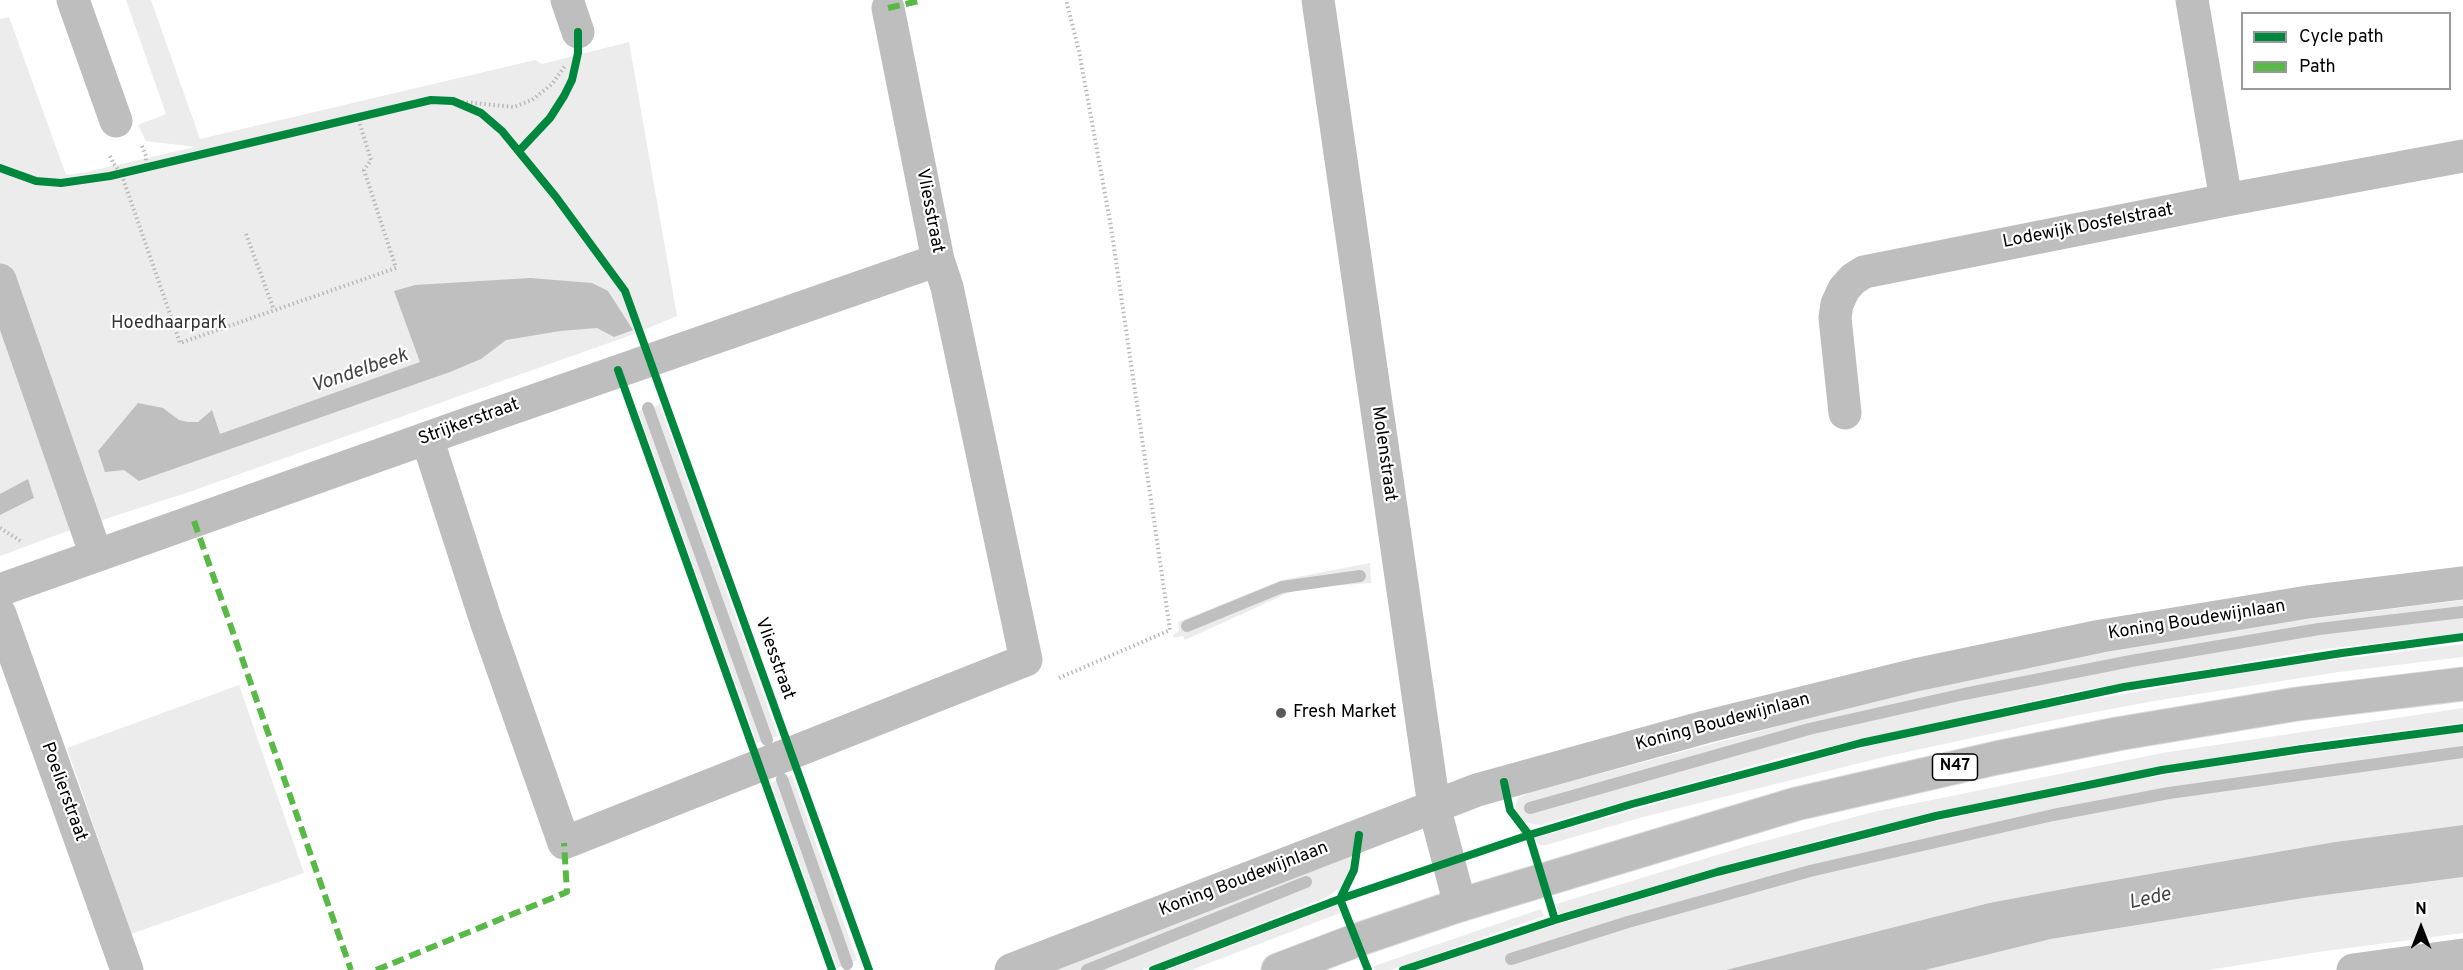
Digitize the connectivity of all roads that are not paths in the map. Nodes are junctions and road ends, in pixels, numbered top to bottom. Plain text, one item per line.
1 (73, 0) edge
2 (567, 0) edge
3 (1318, 0) edge
4 (2193, 0) edge
5 (888, 8) dead end
6 (578, 32) road end
7 (116, 121) dead end
8 (2463, 156) edge
9 (2226, 200) junction
10 (938, 260) junction
11 (0, 280) edge
12 (1845, 413) dead end
13 (427, 438) junction
14 (96, 555) junction
15 (2463, 583) edge
16 (0, 590) edge
17 (0, 614) edge
18 (2463, 684) edge
19 (1434, 806) junction
20 (1460, 905) junction
21 (2463, 955) edge
22 (127, 970) edge
23 (1011, 970) edge
24 (1278, 970) edge
25 (2353, 970) edge

1 - 7 street
2 - 6 street
3 - 19 street, Molenstraat
4 - 9 street
5 - 10 street, Vliesstraat
8 - 9 street, Lodewijk Dosfelstraat
9 - 12 street, Lodewijk Dosfelstraat
10 - 13 street, Strijkerstraat
10 - 13 street, Vliesstraat
11 - 14 street
13 - 14 street, Strijkerstraat
14 - 16 street, Strijkerstraat
15 - 19 street, Koning Boudewijnlaan
17 - 22 street, Poelierstraat
18 - 20 street, N47
19 - 20 street, Molenstraat
19 - 23 street, Koning Boudewijnlaan
20 - 24 street, N47
21 - 25 street

